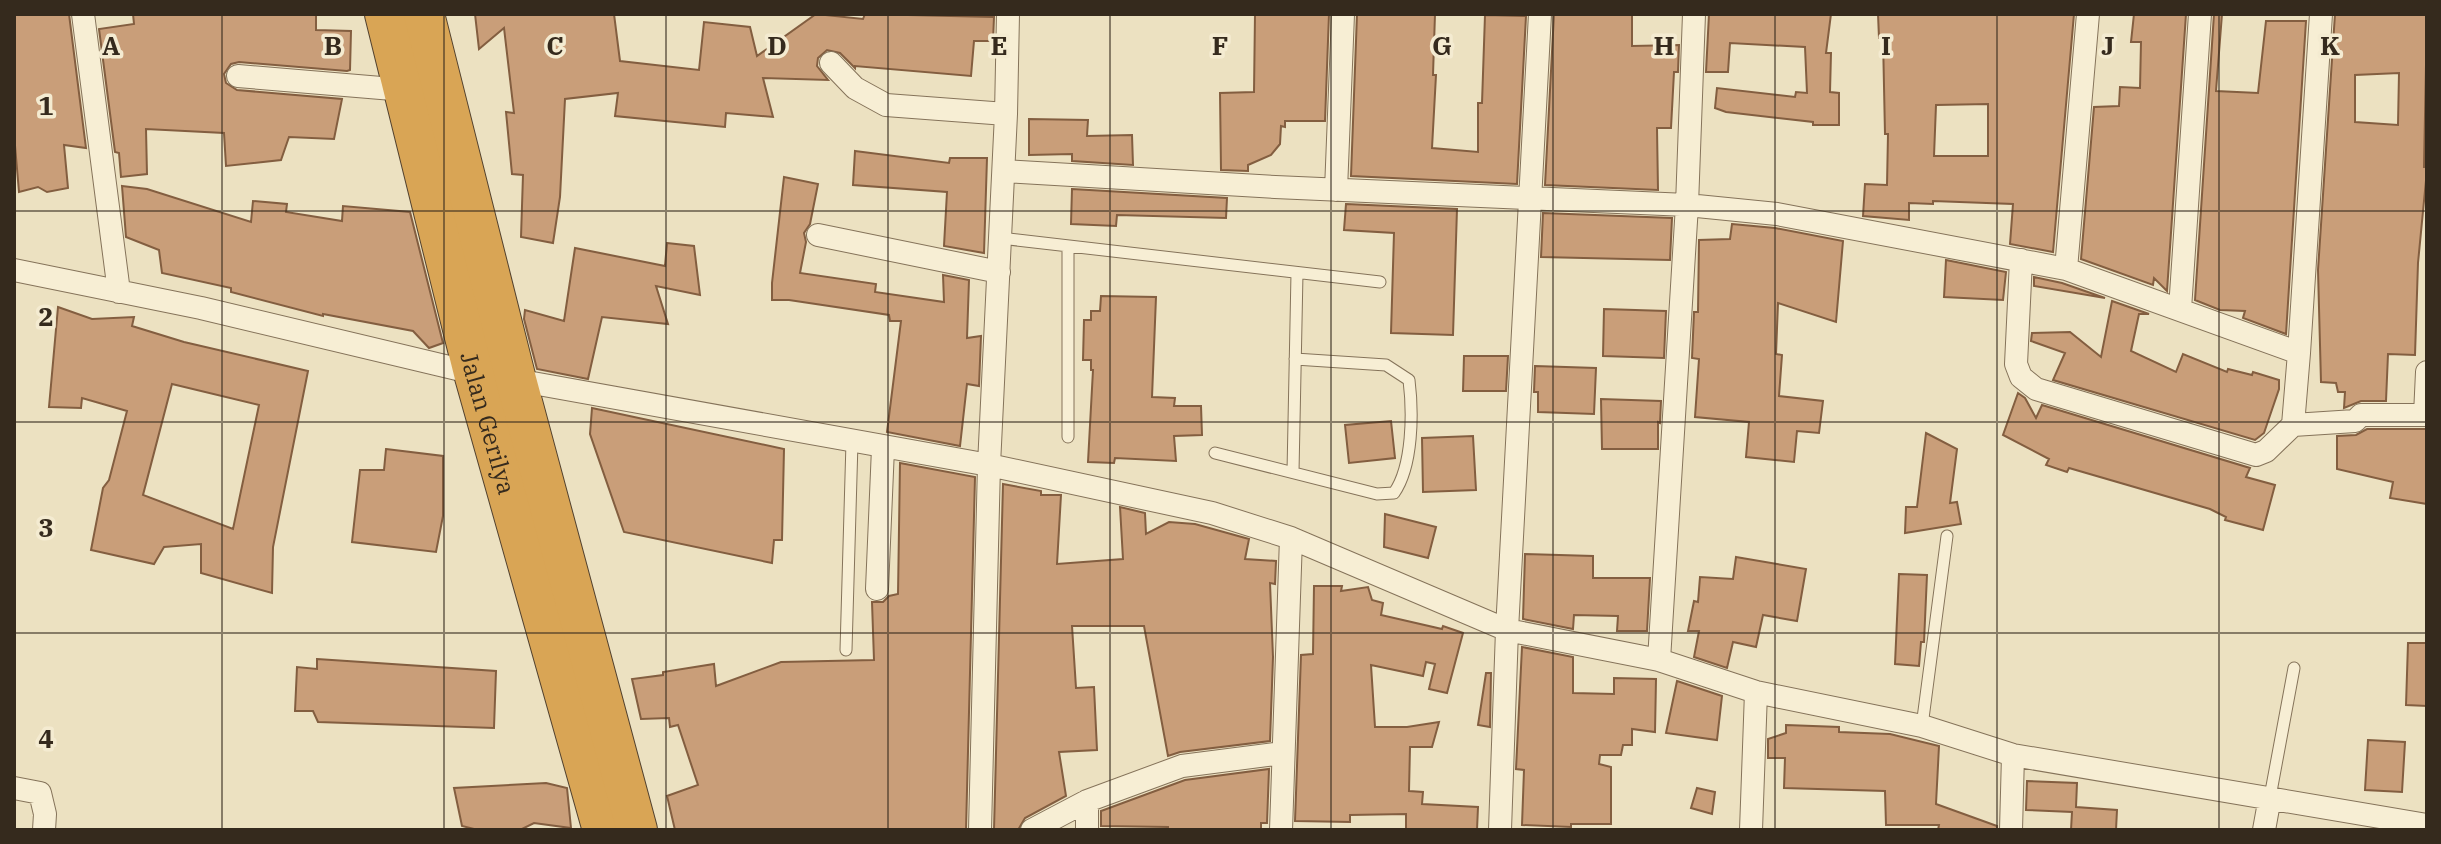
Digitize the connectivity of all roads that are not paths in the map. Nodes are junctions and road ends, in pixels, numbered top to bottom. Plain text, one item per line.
1 (83, 14) edge
2 (385, 14) edge
3 (424, 14) edge
4 (1008, 14) edge
5 (1343, 14) edge
6 (1540, 14) edge
7 (1694, 14) edge
8 (2088, 14) edge
9 (2200, 14) edge
10 (2321, 14) edge
11 (831, 63) dead end
12 (238, 76) dead end
13 (405, 90) junction
14 (1006, 114) junction
15 (1004, 171) junction
16 (1336, 190) junction
17 (1531, 197) junction
18 (1687, 205) junction
19 (818, 235) dead end
20 (1000, 238) junction
21 (1068, 246) junction
22 (2021, 260) junction
23 (2066, 269) junction
24 (14, 270) edge
25 (999, 272) junction
26 (1297, 273) junction
27 (1380, 282) dead end
28 (119, 292) junction
29 (2180, 309) junction
30 (2299, 353) junction
31 (1295, 359) junction
32 (2427, 372) edge
33 (474, 373) junction
34 (516, 380) junction
35 (2426, 415) edge
36 (2293, 425) junction
37 (1068, 437) dead end
38 (852, 442) junction
39 (883, 448) junction
40 (1215, 453) dead end
41 (989, 465) junction
42 (1293, 472) junction
43 (1947, 536) dead end
44 (1291, 538) junction
45 (877, 589) dead end
46 (1507, 630) junction
47 (846, 650) dead end
48 (1659, 660) junction
49 (2294, 668) dead end
50 (1756, 692) junction
51 (1922, 726) junction
52 (1283, 753) junction
53 (2013, 755) junction
54 (14, 788) edge
55 (2270, 797) junction
56 (1087, 801) junction
57 (2427, 825) edge
58 (44, 830) edge
59 (603, 830) edge
60 (637, 830) edge
61 (980, 830) edge
62 (1032, 830) edge
63 (1087, 830) edge
64 (1281, 830) edge
65 (1500, 830) edge
66 (1751, 830) edge
67 (2011, 830) edge
68 (2264, 830) edge

1 - 28 street
2 - 13 highway, Jalan Gerilya
3 - 34 highway, Jalan Gerilya
4 - 14 street
5 - 16 street
6 - 17 street
7 - 18 street
8 - 23 street
9 - 29 street
10 - 30 street
11 - 14 street
12 - 13 street
13 - 33 highway, Jalan Gerilya
14 - 15 street
15 - 16 street
15 - 20 street
16 - 17 street
17 - 18 street
17 - 46 street
18 - 22 street
18 - 48 street
19 - 25 street
20 - 21 lane
20 - 25 street
21 - 26 lane
21 - 37 lane
22 - 23 street
22 - 36 street
23 - 29 street
24 - 28 street
25 - 41 street
26 - 27 lane
26 - 31 lane
28 - 33 street
29 - 30 street
30 - 36 street
31 - 42 lane
31 - 42 lane
32 - 35 street
33 - 59 highway, Jalan Gerilya
34 - 38 street
34 - 60 highway, Jalan Gerilya
35 - 36 street
38 - 39 street
38 - 47 lane
39 - 41 street
39 - 45 street
40 - 42 lane
41 - 44 street
41 - 61 street
43 - 51 lane
44 - 46 street
44 - 52 street
46 - 48 street
46 - 65 street
48 - 50 street
49 - 55 lane
50 - 51 street
50 - 66 street
51 - 53 street
52 - 56 street
52 - 64 street
53 - 55 street
53 - 67 street
54 - 58 street
55 - 57 street
55 - 68 street
56 - 62 street
56 - 63 street

